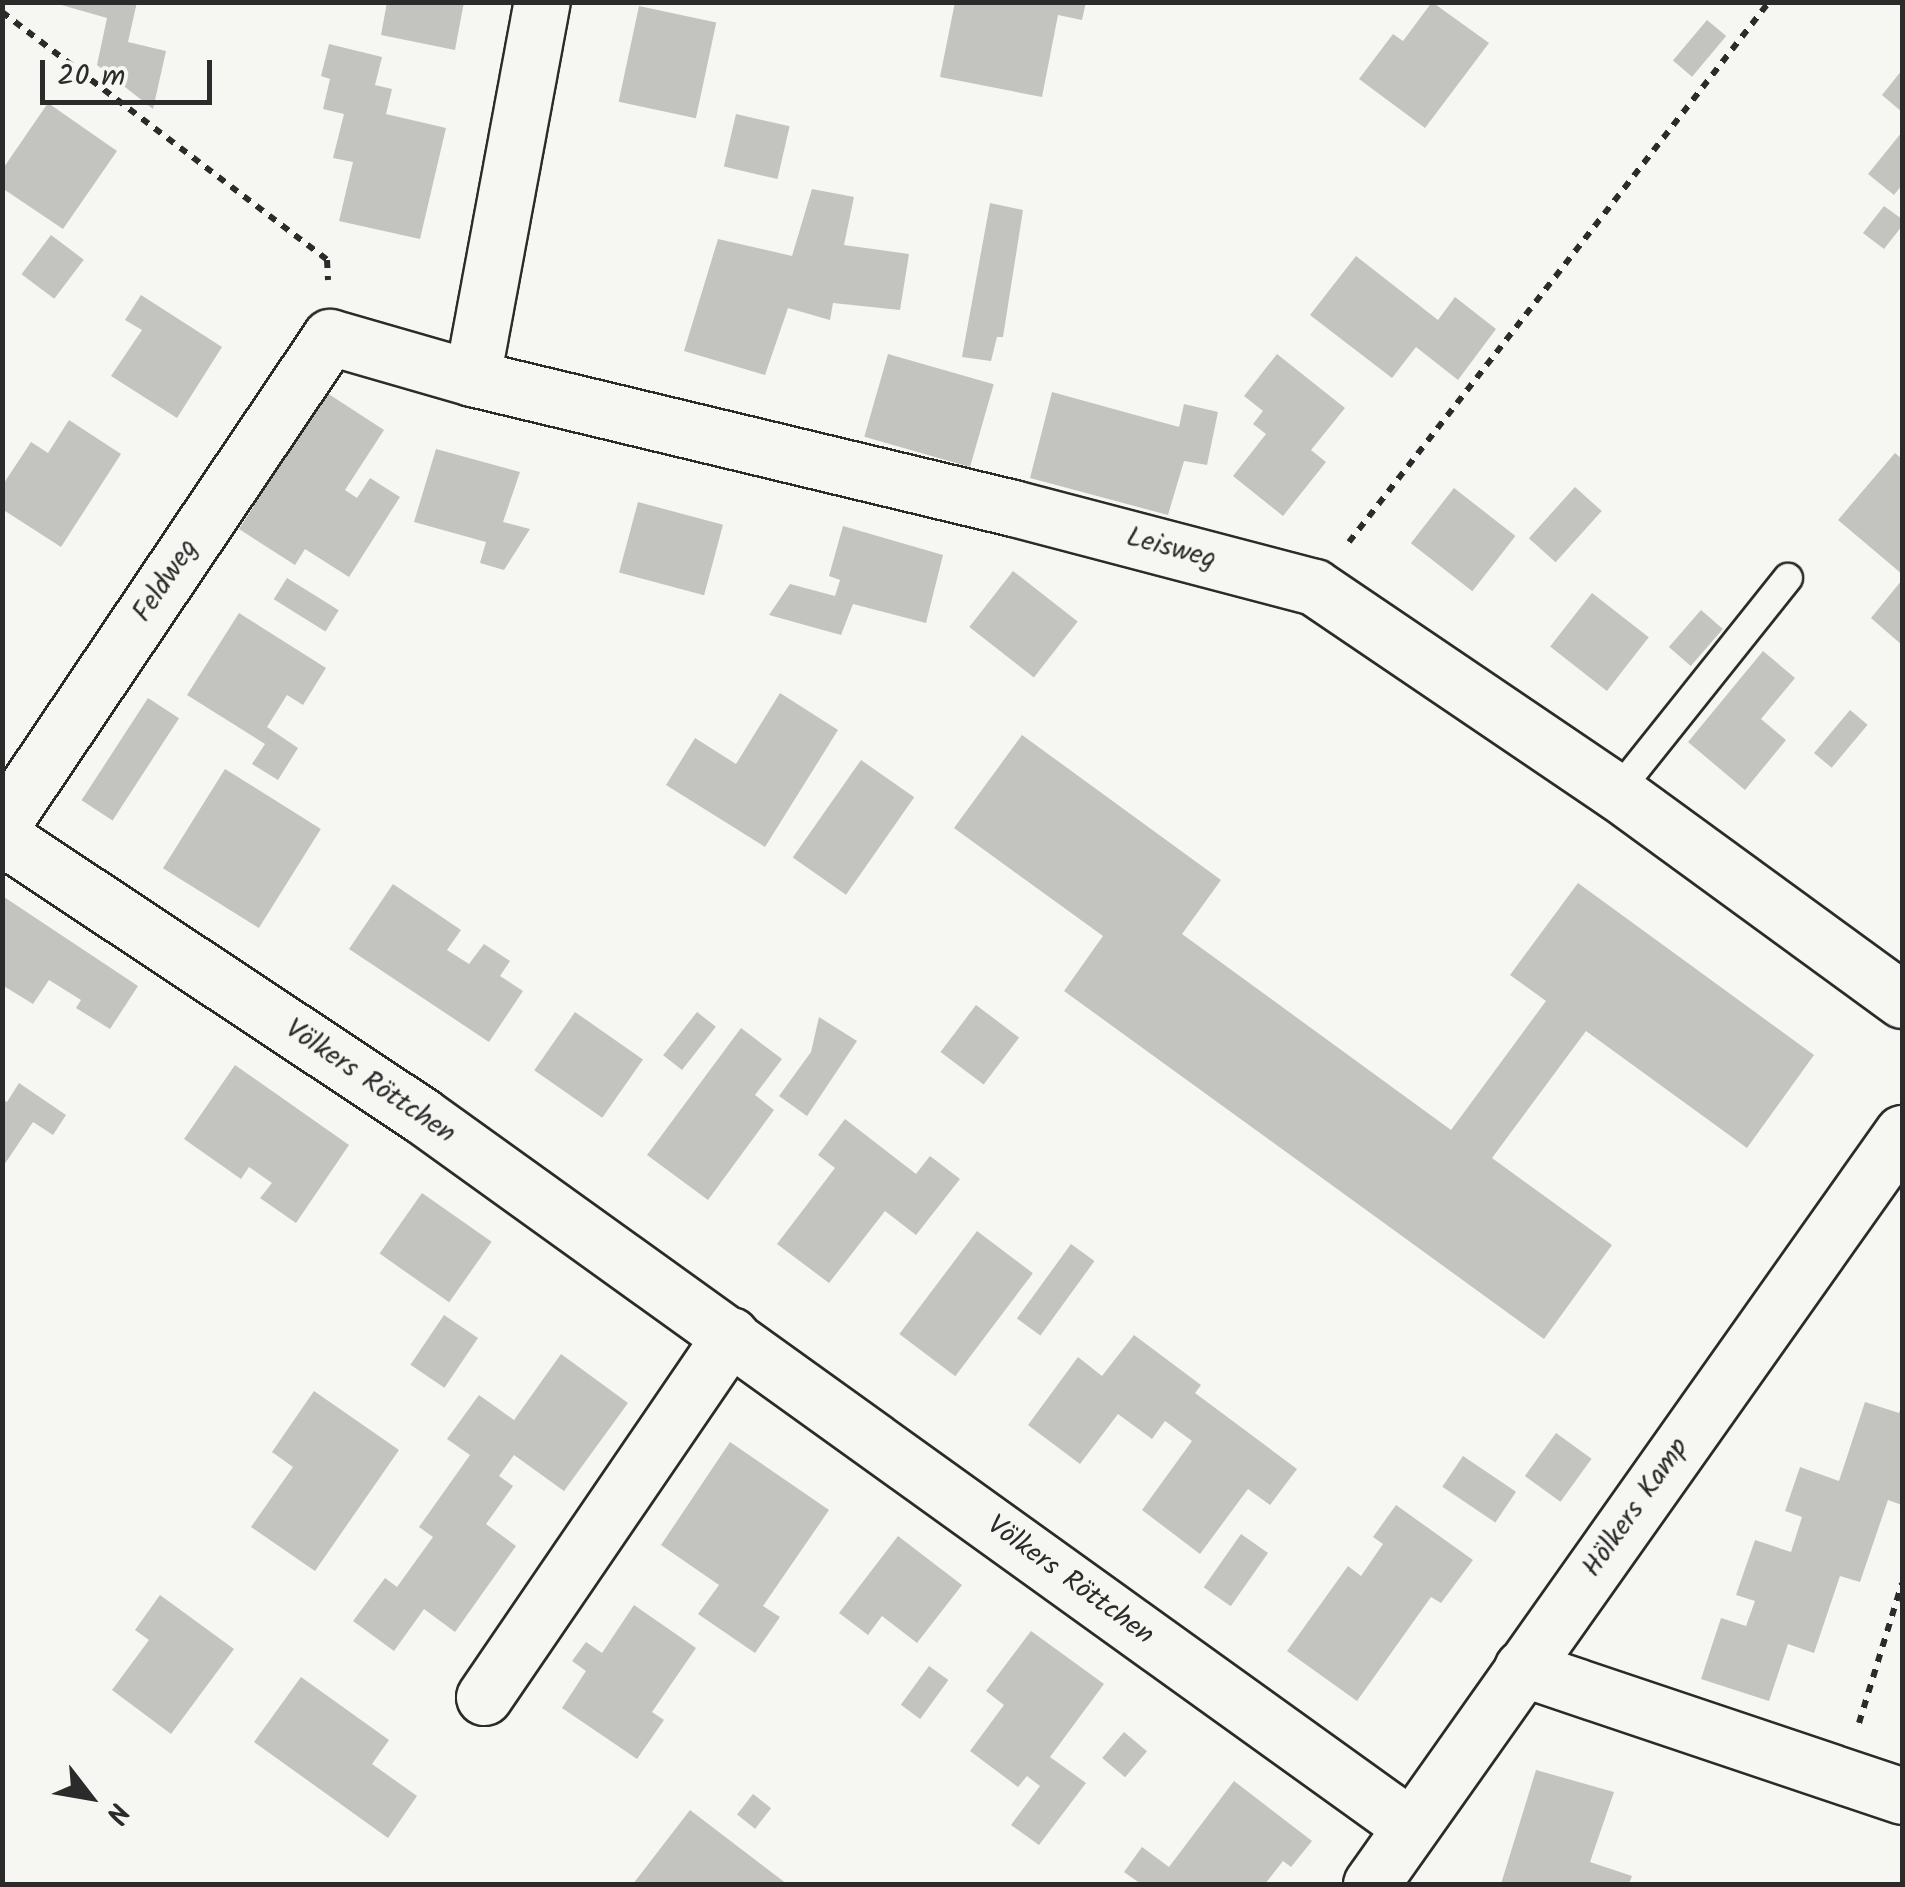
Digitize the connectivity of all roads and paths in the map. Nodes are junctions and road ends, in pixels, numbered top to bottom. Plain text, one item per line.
1 (542, 2) edge
2 (1769, 2) edge
3 (2, 12) edge
4 (330, 338) junction
5 (472, 378) junction
6 (1788, 578) dead end
7 (1314, 587) junction
8 (1616, 792) junction
9 (2, 824) edge
10 (2, 837) edge
11 (1902, 1000) edge
12 (1902, 1133) edge
13 (731, 1335) junction
14 (1902, 1583) edge
15 (1522, 1668) junction
16 (484, 1697) dead end
17 (1842, 1777) junction
18 (1902, 1796) edge
19 (1410, 1826) junction
20 (1370, 1884) edge

1 - 5 street
2 - 7 path
3 - 4 path
4 - 5 street, Leisweg
4 - 9 street, Feldweg
5 - 7 street, Leisweg
6 - 8 lane
7 - 8 street, Leisweg
8 - 11 street, Leisweg
10 - 13 street, Völkers Röttchen
12 - 15 street, Hölkers Kamp
13 - 16 street
13 - 19 street, Völkers Röttchen
14 - 17 path
15 - 17 street
15 - 19 street, Hölkers Kamp
17 - 18 street
19 - 20 street, Hölkers Kamp

